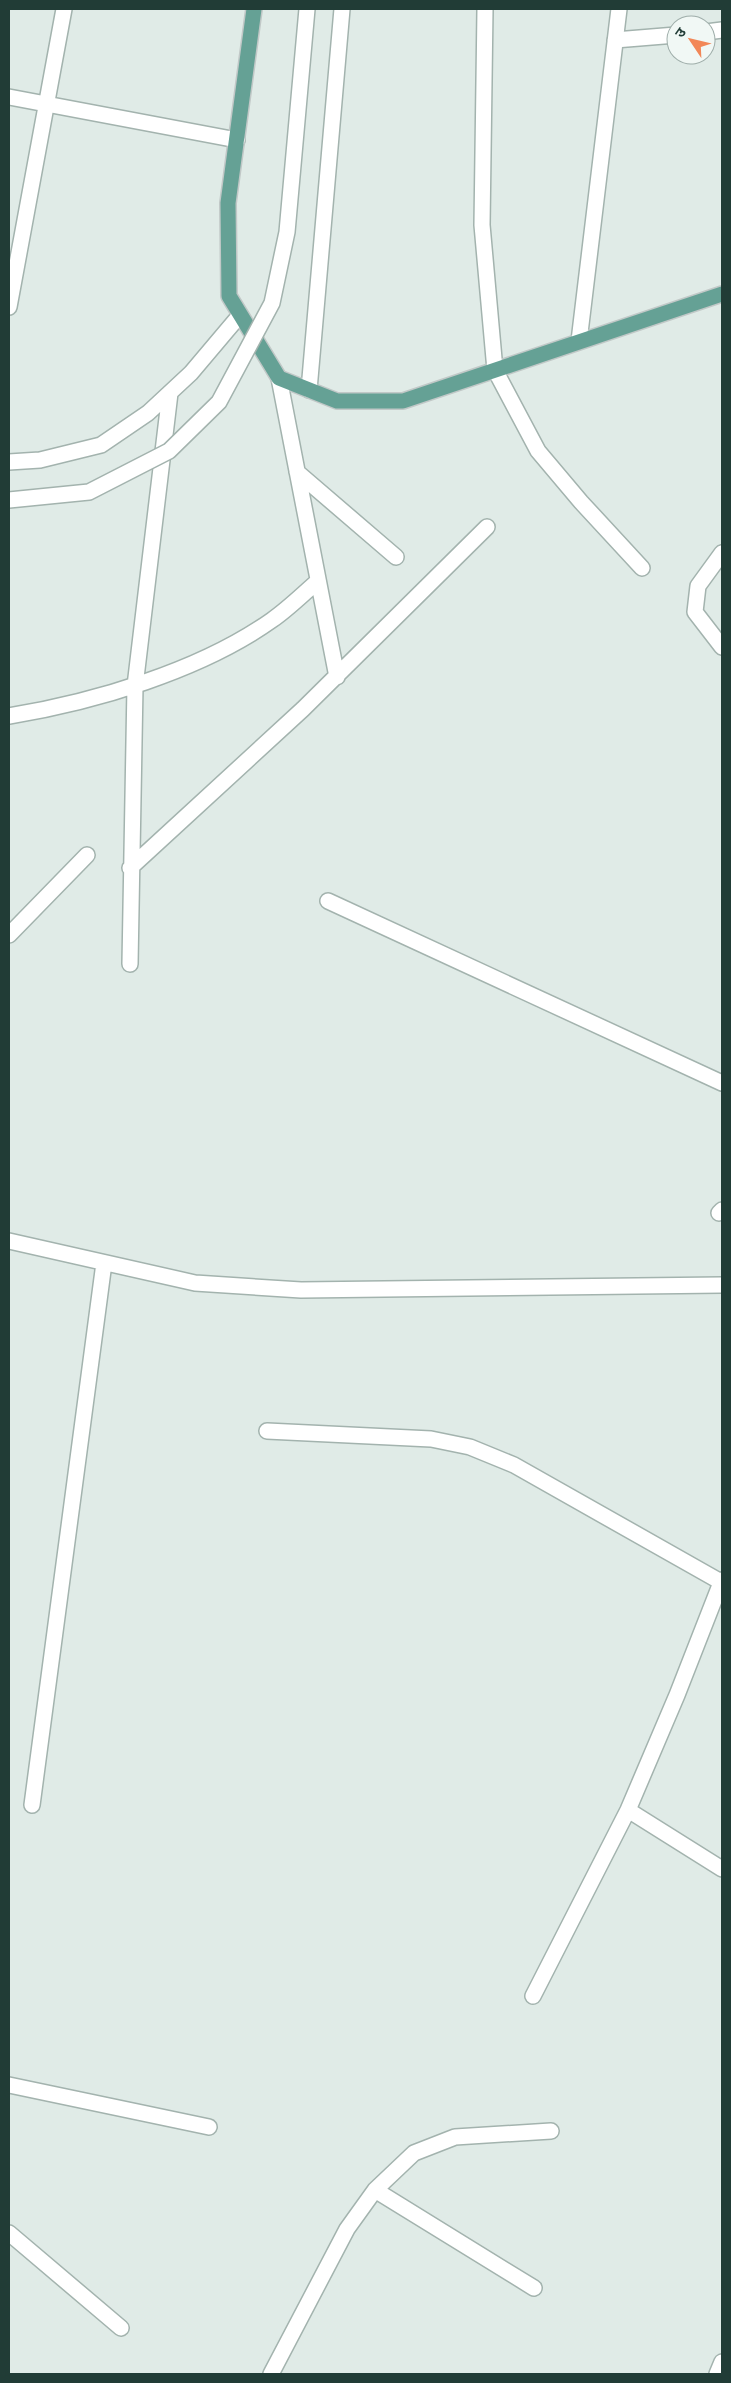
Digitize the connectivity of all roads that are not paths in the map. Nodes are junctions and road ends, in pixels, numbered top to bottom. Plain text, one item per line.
1 (64, 9) edge
2 (254, 9) edge
3 (307, 9) edge
4 (342, 9) edge
5 (485, 9) edge
6 (619, 9) edge
7 (666, 36) edge
8 (615, 40) junction
9 (9, 97) edge
10 (46, 104) junction
11 (237, 140) junction
12 (722, 294) edge
13 (9, 307) edge
14 (240, 315) junction
15 (579, 342) junction
16 (495, 370) junction
17 (279, 378) junction
18 (309, 390) junction
19 (170, 393) junction
20 (9, 462) edge
21 (297, 472) junction
22 (9, 500) edge
23 (487, 528) dead end
24 (722, 553) edge
25 (396, 556) dead end
26 (642, 568) dead end
27 (318, 581) junction
28 (722, 647) edge
29 (336, 677) junction
30 (135, 686) junction
31 (9, 716) edge
32 (87, 856) dead end
33 (130, 868) junction
34 (328, 901) dead end
35 (9, 935) edge
36 (130, 964) dead end
37 (722, 1083) edge
38 (9, 1241) edge
39 (104, 1262) junction
40 (722, 1285) edge
41 (267, 1430) dead end
42 (722, 1581) edge
43 (32, 1805) dead end
44 (628, 1810) junction
45 (722, 1869) edge
46 (533, 1996) dead end
47 (9, 2085) edge
48 (209, 2127) dead end
49 (551, 2131) dead end
50 (374, 2190) junction
51 (9, 2233) edge
52 (534, 2288) dead end
53 (121, 2328) dead end
54 (722, 2362) edge
55 (270, 2374) edge
56 (717, 2374) edge

1 - 10 street
2 - 11 main road
3 - 22 street, bridge
4 - 18 street
5 - 16 street
6 - 8 street
7 - 8 street
8 - 15 street
9 - 10 street
10 - 11 street
10 - 13 street
11 - 14 main road
12 - 15 main road
14 - 17 main road
14 - 19 street
15 - 16 main road
16 - 18 main road
16 - 26 street
17 - 18 main road
17 - 21 street
19 - 20 street
19 - 30 street
21 - 25 street
21 - 27 street
23 - 29 street
24 - 28 street
27 - 29 street
27 - 30 street
29 - 33 street
30 - 31 street
30 - 33 street
32 - 35 street
33 - 36 street
34 - 37 street
38 - 39 street
39 - 40 street
39 - 43 street
41 - 42 street
42 - 44 street
44 - 45 street
44 - 46 street
47 - 48 street
49 - 50 street
50 - 52 street
50 - 55 street
51 - 53 street
54 - 56 street

